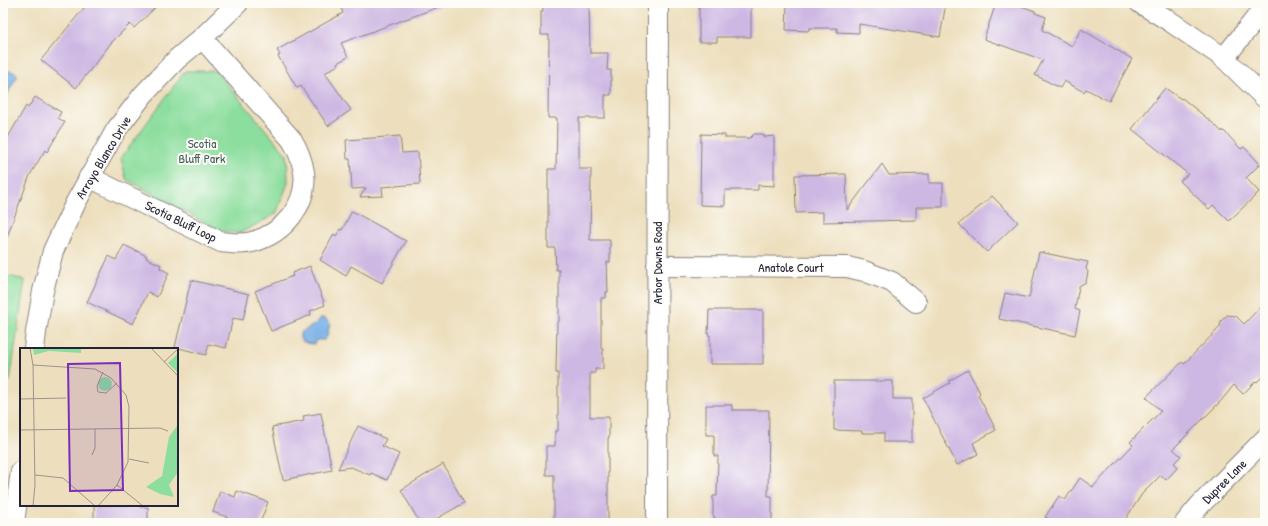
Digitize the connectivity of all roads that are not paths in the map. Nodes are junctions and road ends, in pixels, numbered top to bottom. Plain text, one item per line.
1 (238, 3) edge
2 (658, 3) edge
3 (1140, 3) edge
4 (1265, 7) edge
5 (202, 38) junction
6 (1224, 58) junction
7 (1265, 98) edge
8 (89, 177) junction
9 (657, 266) junction
10 (916, 302) dead end
11 (34, 348) edge
12 (1265, 440) edge
13 (20, 478) edge
14 (14, 523) edge
15 (657, 523) edge
16 (1185, 523) edge

1 - 5 street, Arroyo Blanco Drive
2 - 9 street, Arbor Downs Road
3 - 6 street
4 - 6 street
5 - 8 street, Arroyo Blanco Drive
5 - 8 street, Scotia Bluff Loop
6 - 7 street
8 - 11 street, Arroyo Blanco Drive
9 - 10 street, Anatole Court
9 - 15 street, Arbor Downs Road
12 - 16 street, Dupree Lane
13 - 14 street

